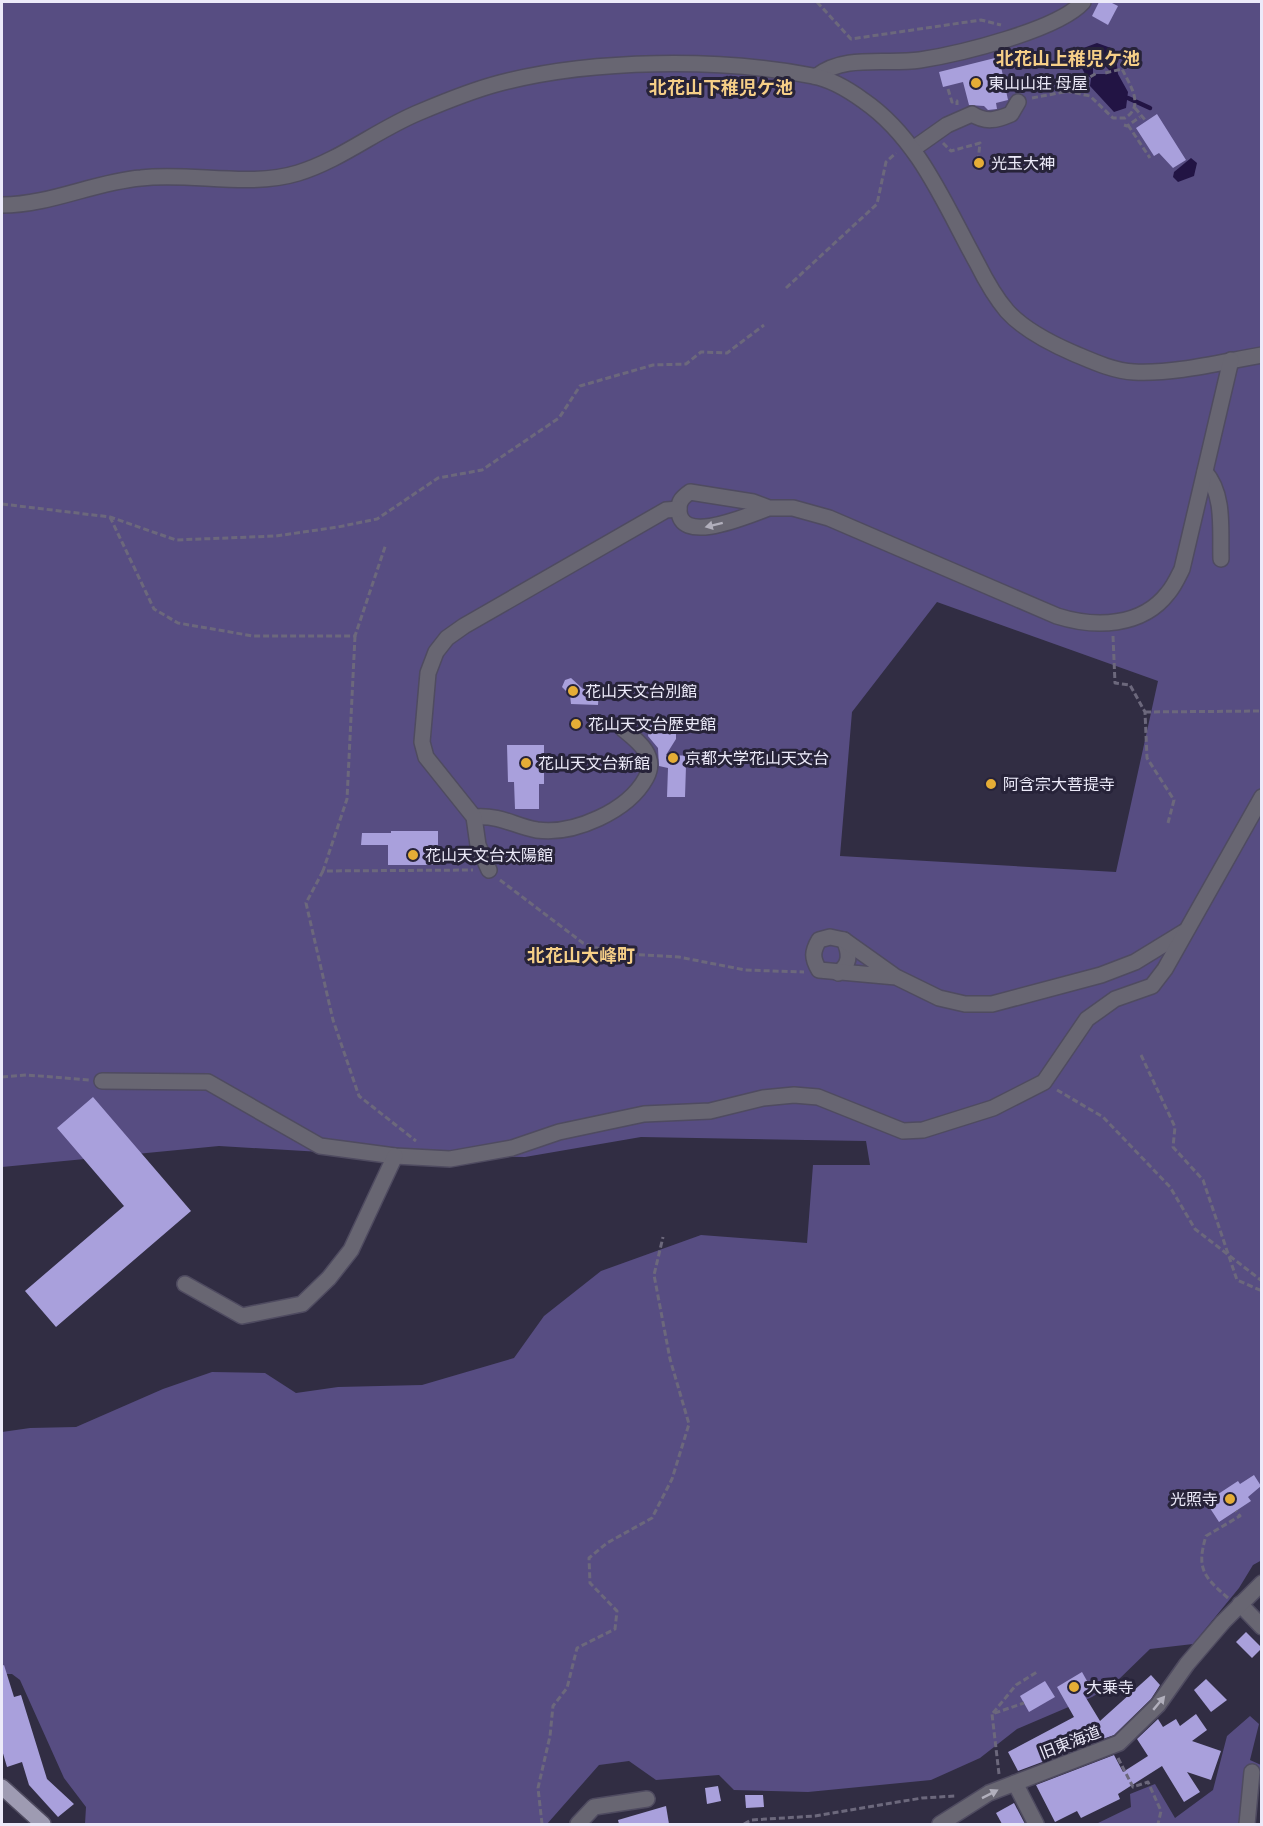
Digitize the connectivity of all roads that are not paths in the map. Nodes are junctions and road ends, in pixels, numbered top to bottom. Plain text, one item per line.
1 (1083, 2) edge
2 (817, 76) junction
3 (1022, 101) road end
4 (910, 144) junction
5 (2, 205) edge
6 (1262, 354) edge
7 (1231, 360) junction
8 (1205, 472) junction
9 (770, 508) junction
10 (679, 509) junction
11 (1221, 559) dead end
12 (623, 729) dead end
13 (1262, 797) edge
14 (474, 817) junction
15 (489, 870) road end
16 (1184, 932) junction
17 (844, 940) junction
18 (838, 973) junction
19 (896, 977) junction
20 (102, 1081) road end
21 (395, 1156) junction
22 (185, 1284) dead end
23 (1262, 1583) edge
24 (1239, 1605) junction
25 (1262, 1627) edge
26 (1252, 1772) dead end
27 (1010, 1785) junction
28 (2, 1787) edge
29 (647, 1799) dead end
30 (43, 1824) edge
31 (578, 1824) edge
32 (940, 1824) edge
33 (1036, 1824) edge
34 (1247, 1824) edge

1 - 2 street
2 - 4 street
2 - 5 street
3 - 4 street
4 - 7 street
6 - 7 street
7 - 8 street
8 - 9 street
8 - 11 street
9 - 10 street
9 -> 10 street
10 - 14 street
12 - 14 street
13 - 16 street
14 - 15 street
16 - 19 street
16 - 21 street
17 - 18 street
17 - 18 street
17 - 19 street
18 - 19 street
20 - 21 street
21 - 22 street
23 - 24 street, 旧東海道
24 - 25 street
27 -> 24 street, 旧東海道
26 - 34 street
32 -> 27 street, 旧東海道
27 - 33 street
28 - 30 main road
29 - 31 street

